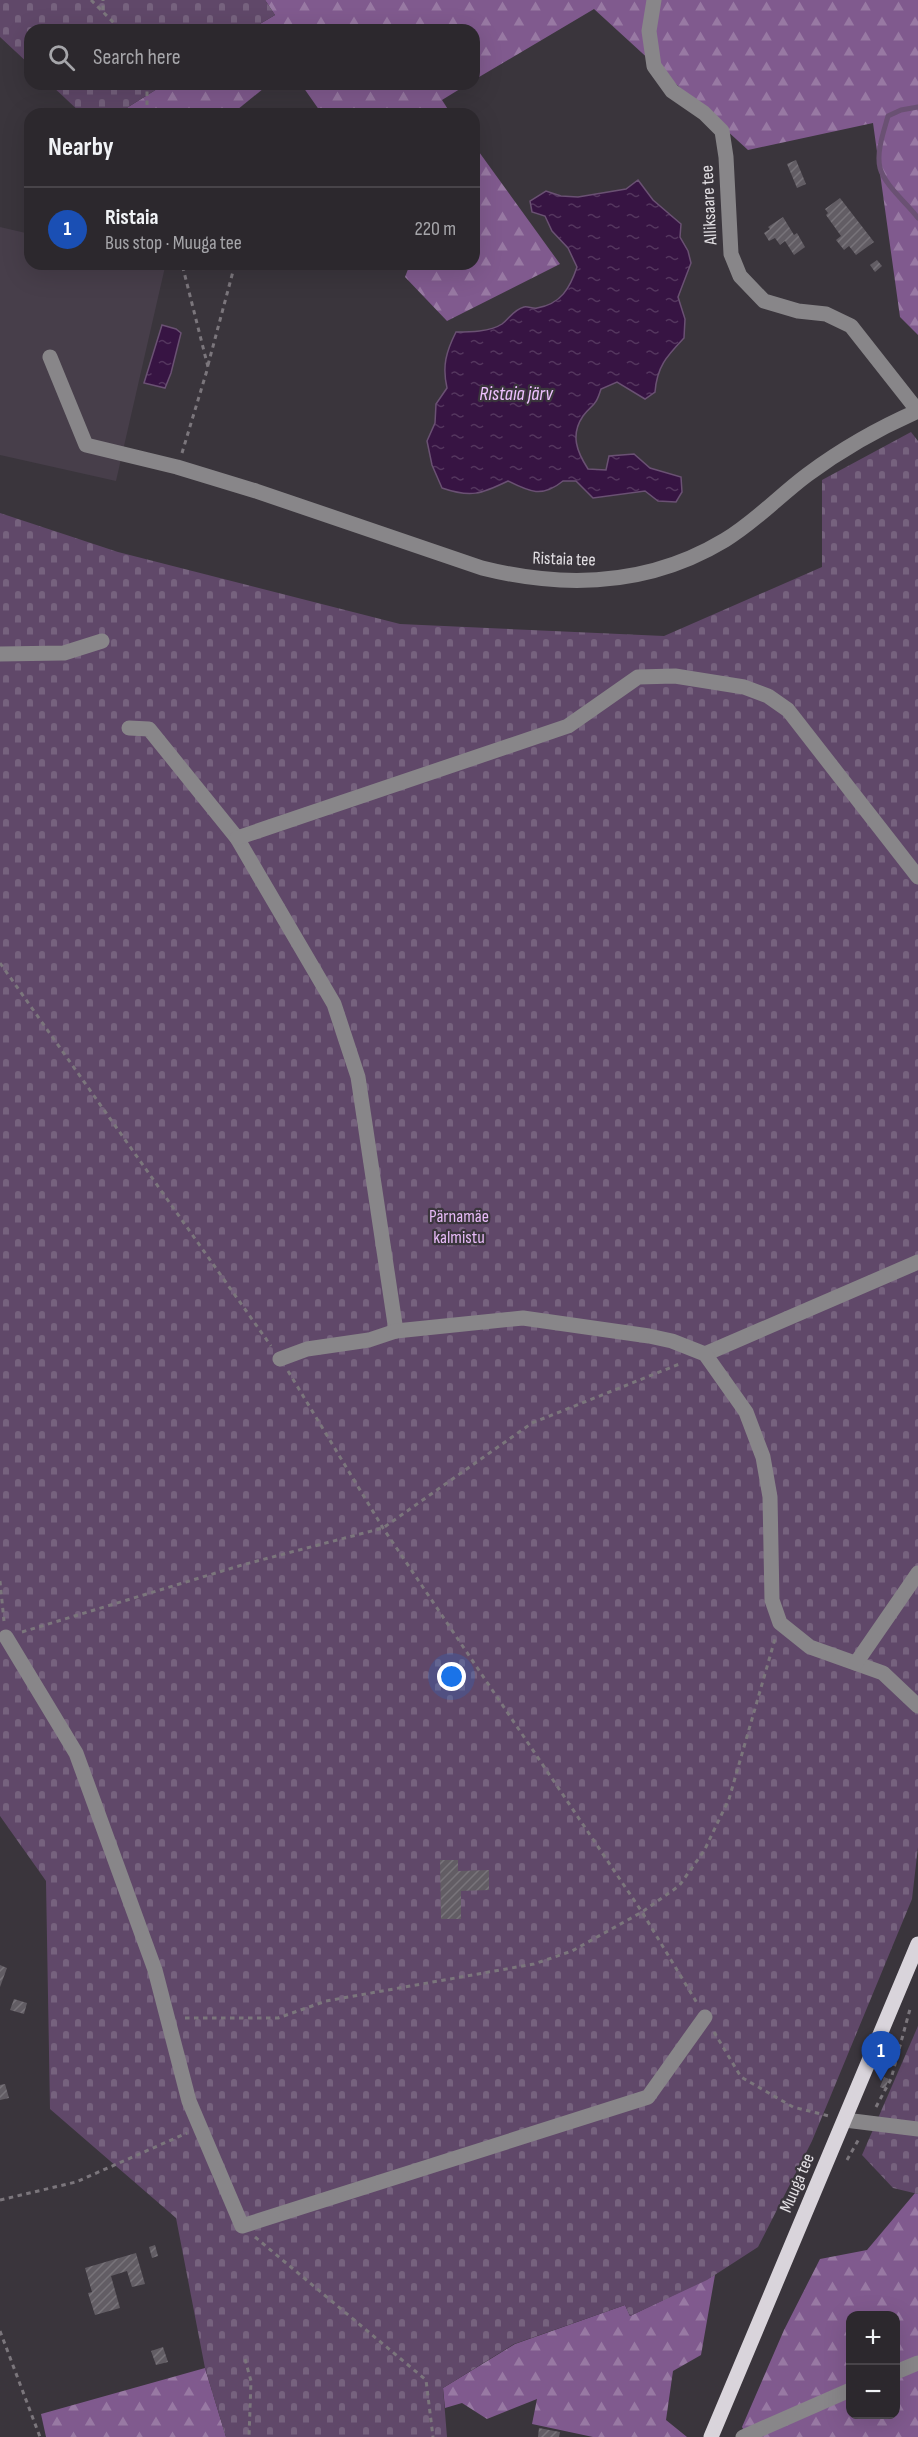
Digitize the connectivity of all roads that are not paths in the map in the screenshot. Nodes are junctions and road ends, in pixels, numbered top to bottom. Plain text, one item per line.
1 (654, 0) edge
2 (50, 357) dead end
3 (918, 411) edge
4 (102, 641) dead end
5 (0, 654) edge
6 (129, 728) dead end
7 (237, 838) junction
8 (918, 876) edge
9 (918, 1262) edge
10 (396, 1331) junction
11 (705, 1354) junction
12 (280, 1359) road end
13 (918, 1573) edge
14 (6, 1637) road end
15 (856, 1663) junction
16 (918, 1706) edge
17 (918, 1944) edge
18 (705, 2017) road end
19 (845, 2120) junction
20 (918, 2129) edge
21 (918, 2363) edge
22 (900, 2370) edge
23 (846, 2392) edge
24 (711, 2437) edge
25 (743, 2437) edge

1 - 3 street, Alliksaare tee
2 - 3 street, Ristaia tee
4 - 5 street
6 - 7 street
7 - 8 street
7 - 10 street
9 - 11 street
10 - 11 street
10 - 12 street
11 - 15 street
13 - 15 street
14 - 18 street
15 - 16 street
17 - 19 main road, Muuga tee
19 - 20 street
19 - 24 main road, Muuga tee
21 - 22 street
23 - 25 street

